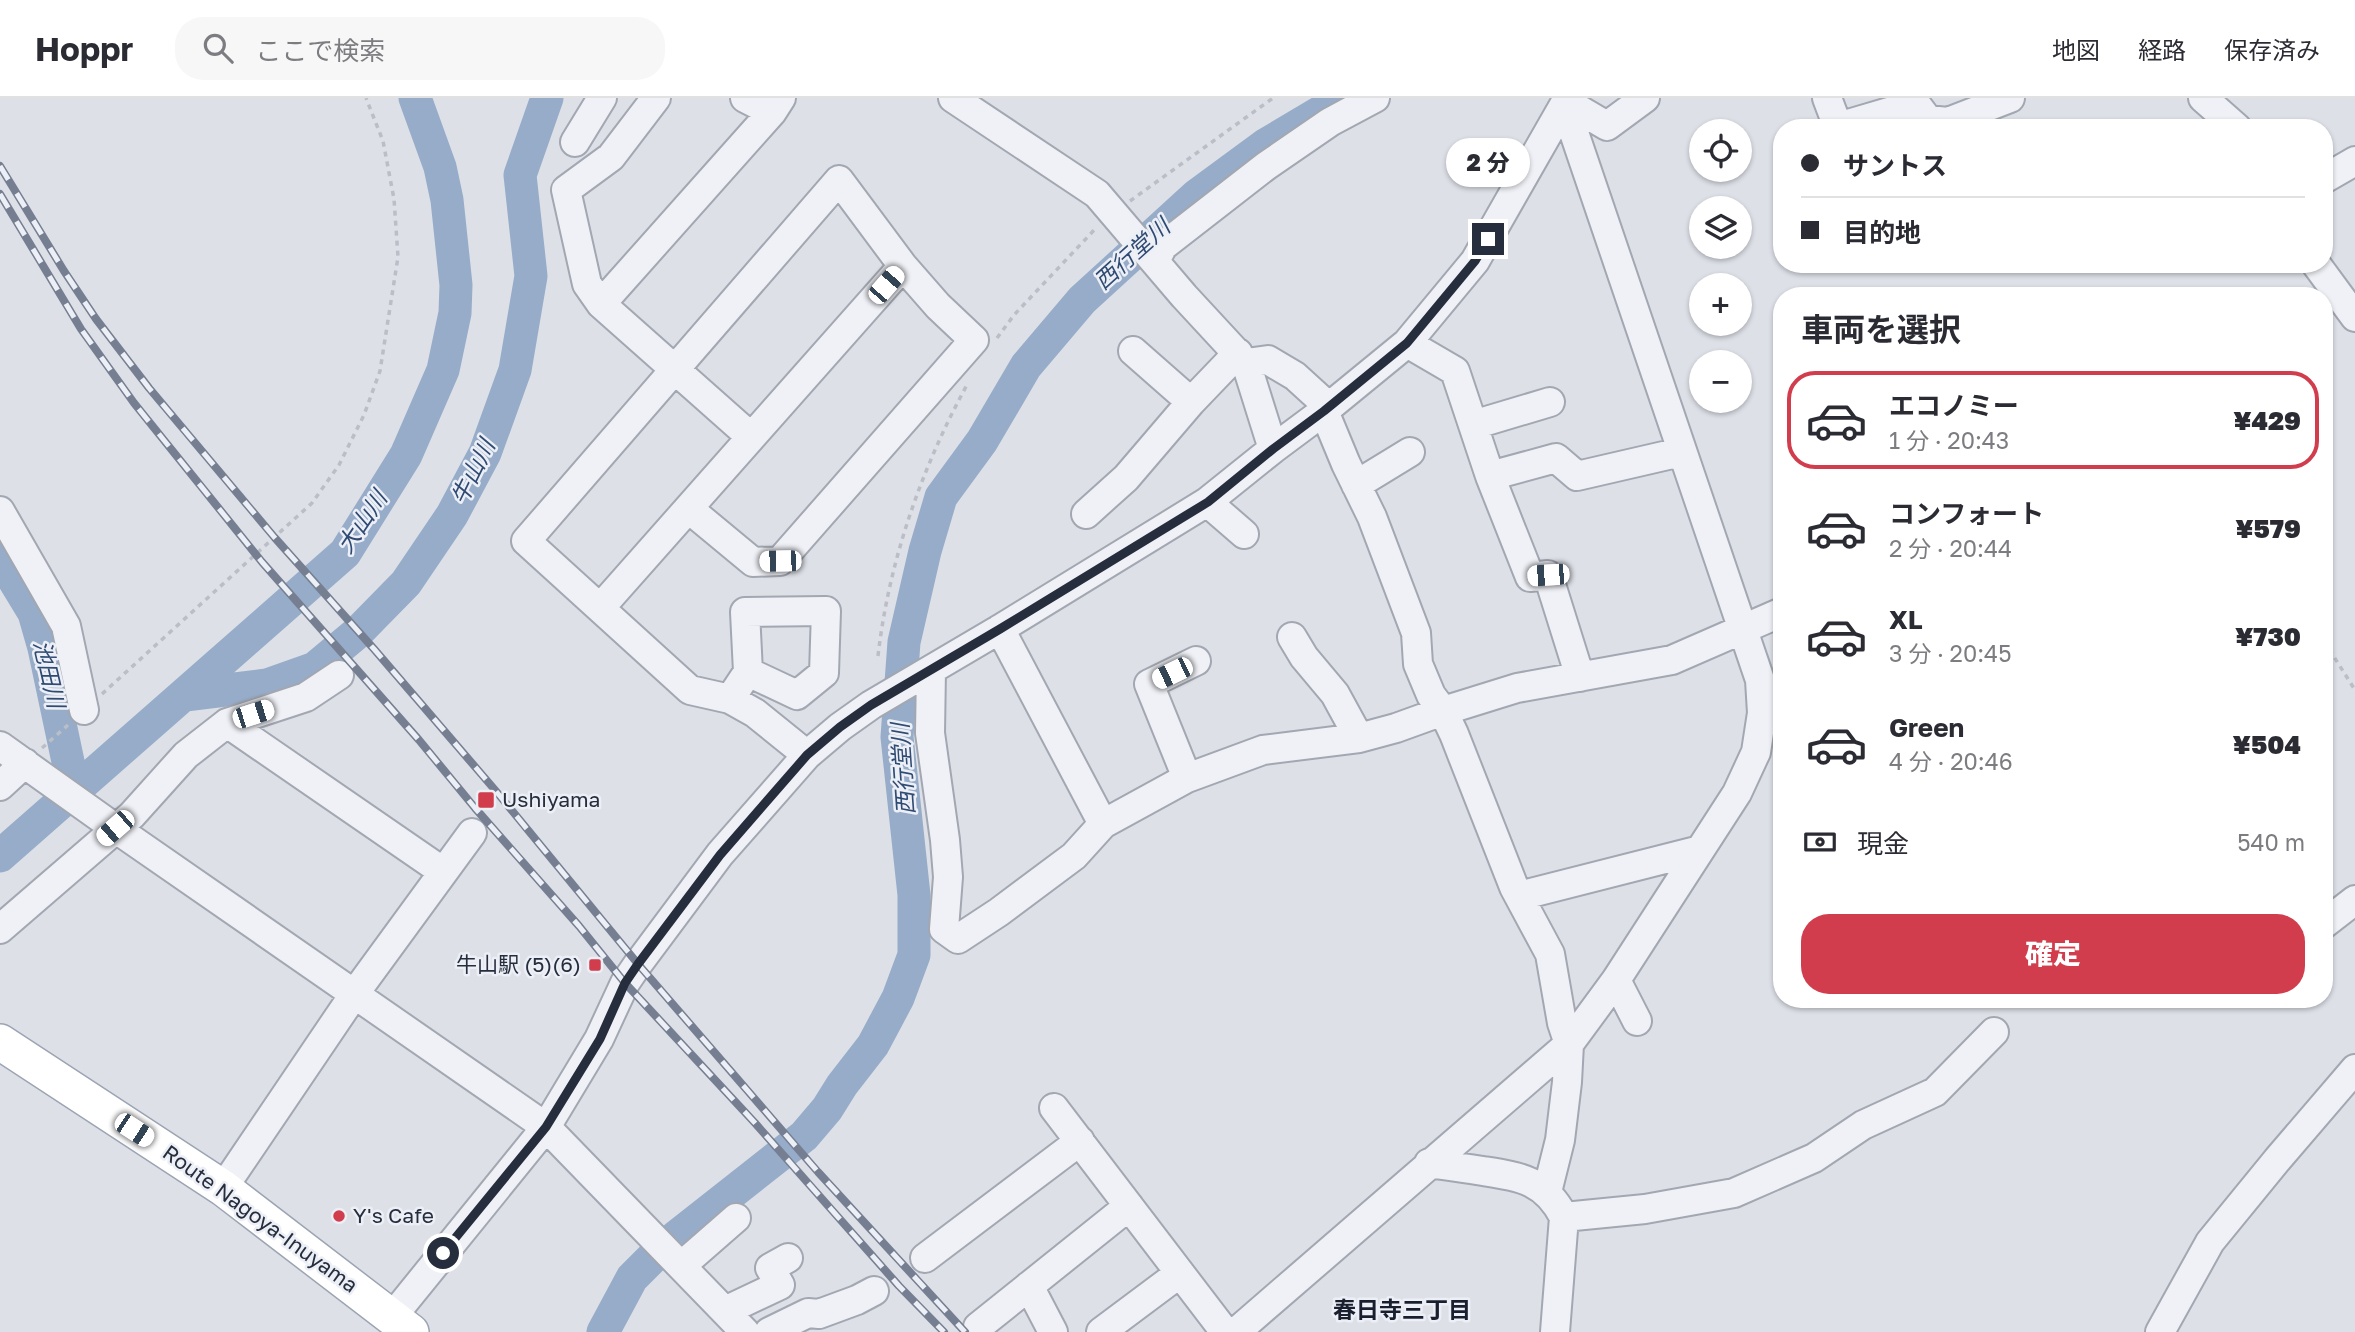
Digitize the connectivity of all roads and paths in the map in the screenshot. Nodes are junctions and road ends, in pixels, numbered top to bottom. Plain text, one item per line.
1 (366, 98) edge
2 (602, 98) edge
3 (656, 98) edge
4 (746, 98) edge
5 (953, 98) edge
6 (1273, 98) edge
7 (1375, 98) edge
8 (1645, 98) edge
9 (1827, 98) edge
10 (2010, 98) edge
11 (2203, 98) edge
12 (1566, 102) edge
13 (776, 105) edge
14 (1835, 119) edge
15 (1865, 119) edge
16 (1927, 119) edge
17 (1956, 119) edge
18 (2227, 119) edge
19 (575, 142) dead end
20 (2355, 161) edge
21 (2333, 174) edge
22 (1115, 216) junction
23 (1153, 260) junction
24 (903, 266) junction
25 (2333, 293) edge
26 (601, 304) junction
27 (2355, 317) edge
28 (1407, 343) junction
29 (991, 346) dead end
30 (1133, 351) dead end
31 (1242, 358) junction
32 (677, 369) junction
33 (973, 375) dead end
34 (1191, 402) junction
35 (1550, 402) dead end
36 (1327, 409) junction
37 (1473, 425) junction
38 (751, 437) junction
39 (1273, 449) junction
40 (1410, 452) dead end
41 (1681, 452) junction
42 (1490, 475) junction
43 (1356, 485) junction
44 (1208, 502) junction
45 (689, 509) junction
46 (0, 511) edge
47 (1086, 514) dead end
48 (1244, 534) dead end
49 (601, 607) junction
50 (1773, 616) edge
51 (1000, 629) junction
52 (1742, 630) junction
53 (1292, 637) dead end
54 (2333, 655) edge
55 (878, 656) dead end
56 (1196, 661) dead end
57 (748, 672) dead end
58 (928, 672) junction
59 (339, 675) dead end
60 (1580, 677) junction
61 (2355, 690) edge
62 (730, 699) junction
63 (84, 710) junction
64 (1443, 711) junction
65 (227, 723) junction
66 (1359, 738) junction
67 (0, 746) edge
68 (807, 755) junction
69 (33, 770) junction
70 (1187, 778) junction
71 (0, 786) edge
72 (1103, 824) junction
73 (110, 825) junction
74 (472, 833) dead end
75 (1700, 850) junction
76 (442, 871) junction
77 (1519, 896) junction
78 (2355, 900) edge
79 (2333, 917) edge
80 (0, 929) edge
81 (1616, 980) junction
82 (355, 993) junction
83 (1637, 1021) dead end
84 (1994, 1032) dead end
85 (0, 1042) edge
86 (1569, 1044) junction
87 (2355, 1069) edge
88 (1054, 1108) dead end
89 (546, 1127) junction
90 (1080, 1141) junction
91 (1429, 1163) junction
92 (223, 1188) junction
93 (1547, 1192) junction
94 (1129, 1206) junction
95 (1564, 1217) junction
96 (736, 1218) dead end
97 (788, 1258) dead end
98 (926, 1258) dead end
99 (678, 1262) junction
100 (1180, 1273) junction
101 (1029, 1286) junction
102 (874, 1291) dead end
103 (725, 1311) junction
104 (401, 1324) edge
105 (978, 1327) dead end
106 (745, 1332) edge
107 (769, 1332) edge
108 (1054, 1332) edge
109 (1101, 1332) edge
110 (1225, 1332) edge
111 (1236, 1332) edge
112 (1555, 1332) edge
113 (2161, 1332) edge

1 - 63 path
2 - 19 street
3 - 26 street
4 - 13 street
5 - 22 street
6 - 22 path
7 - 23 street
8 - 12 street
9 - 14 street
10 - 17 street
11 - 18 street
12 - 28 street
12 - 41 street
13 - 26 street
15 - 16 street
20 - 21 street
22 - 23 street
22 - 29 path
23 - 31 street
24 - 32 street
24 - 38 street
24 - 45 street
25 - 27 street
26 - 32 street
28 - 36 street
28 - 37 street
30 - 34 street
31 - 34 street
31 - 36 street
31 - 39 street
32 - 38 street
32 - 49 street
33 - 55 path
34 - 47 street
35 - 37 street
36 - 39 street
36 - 43 street
37 - 42 street
38 - 45 street
39 - 44 street
40 - 43 street
41 - 42 street
41 - 52 street
42 - 60 street
43 - 64 street
44 - 48 street
44 - 51 street
45 - 49 street
46 - 63 street
49 - 62 street
50 - 52 street
51 - 58 street
51 - 72 street
52 - 60 street
52 - 75 street
53 - 66 street
54 - 61 path
56 - 70 street
57 - 62 street
58 - 68 street
58 - 72 street
59 - 65 street
60 - 64 street
62 - 68 street
63 - 69 path
64 - 66 street
64 - 77 street
65 - 73 street
65 - 76 street
66 - 70 street
67 - 69 street
68 - 89 street
69 - 71 street
69 - 73 street
70 - 72 street
73 - 80 street
73 - 82 street
74 - 76 street
75 - 77 street
75 - 81 street
76 - 82 street
77 - 86 street
78 - 79 street
81 - 83 street
81 - 86 street
82 - 89 street
82 - 92 street
84 - 95 street
85 - 92 main road, Route Nagoya-Inuyama
86 - 91 street
86 - 93 street
87 - 113 street
88 - 90 street
89 - 99 street
89 - 104 street
90 - 94 street
90 - 98 street
91 - 93 street
91 - 111 street
92 - 104 main road, Route Nagoya-Inuyama
93 - 95 street
94 - 100 street
94 - 101 street
95 - 112 street
96 - 99 street
97 - 103 street
99 - 103 street
100 - 109 street
100 - 110 street
101 - 105 street
101 - 108 street
102 - 107 street
103 - 106 street

